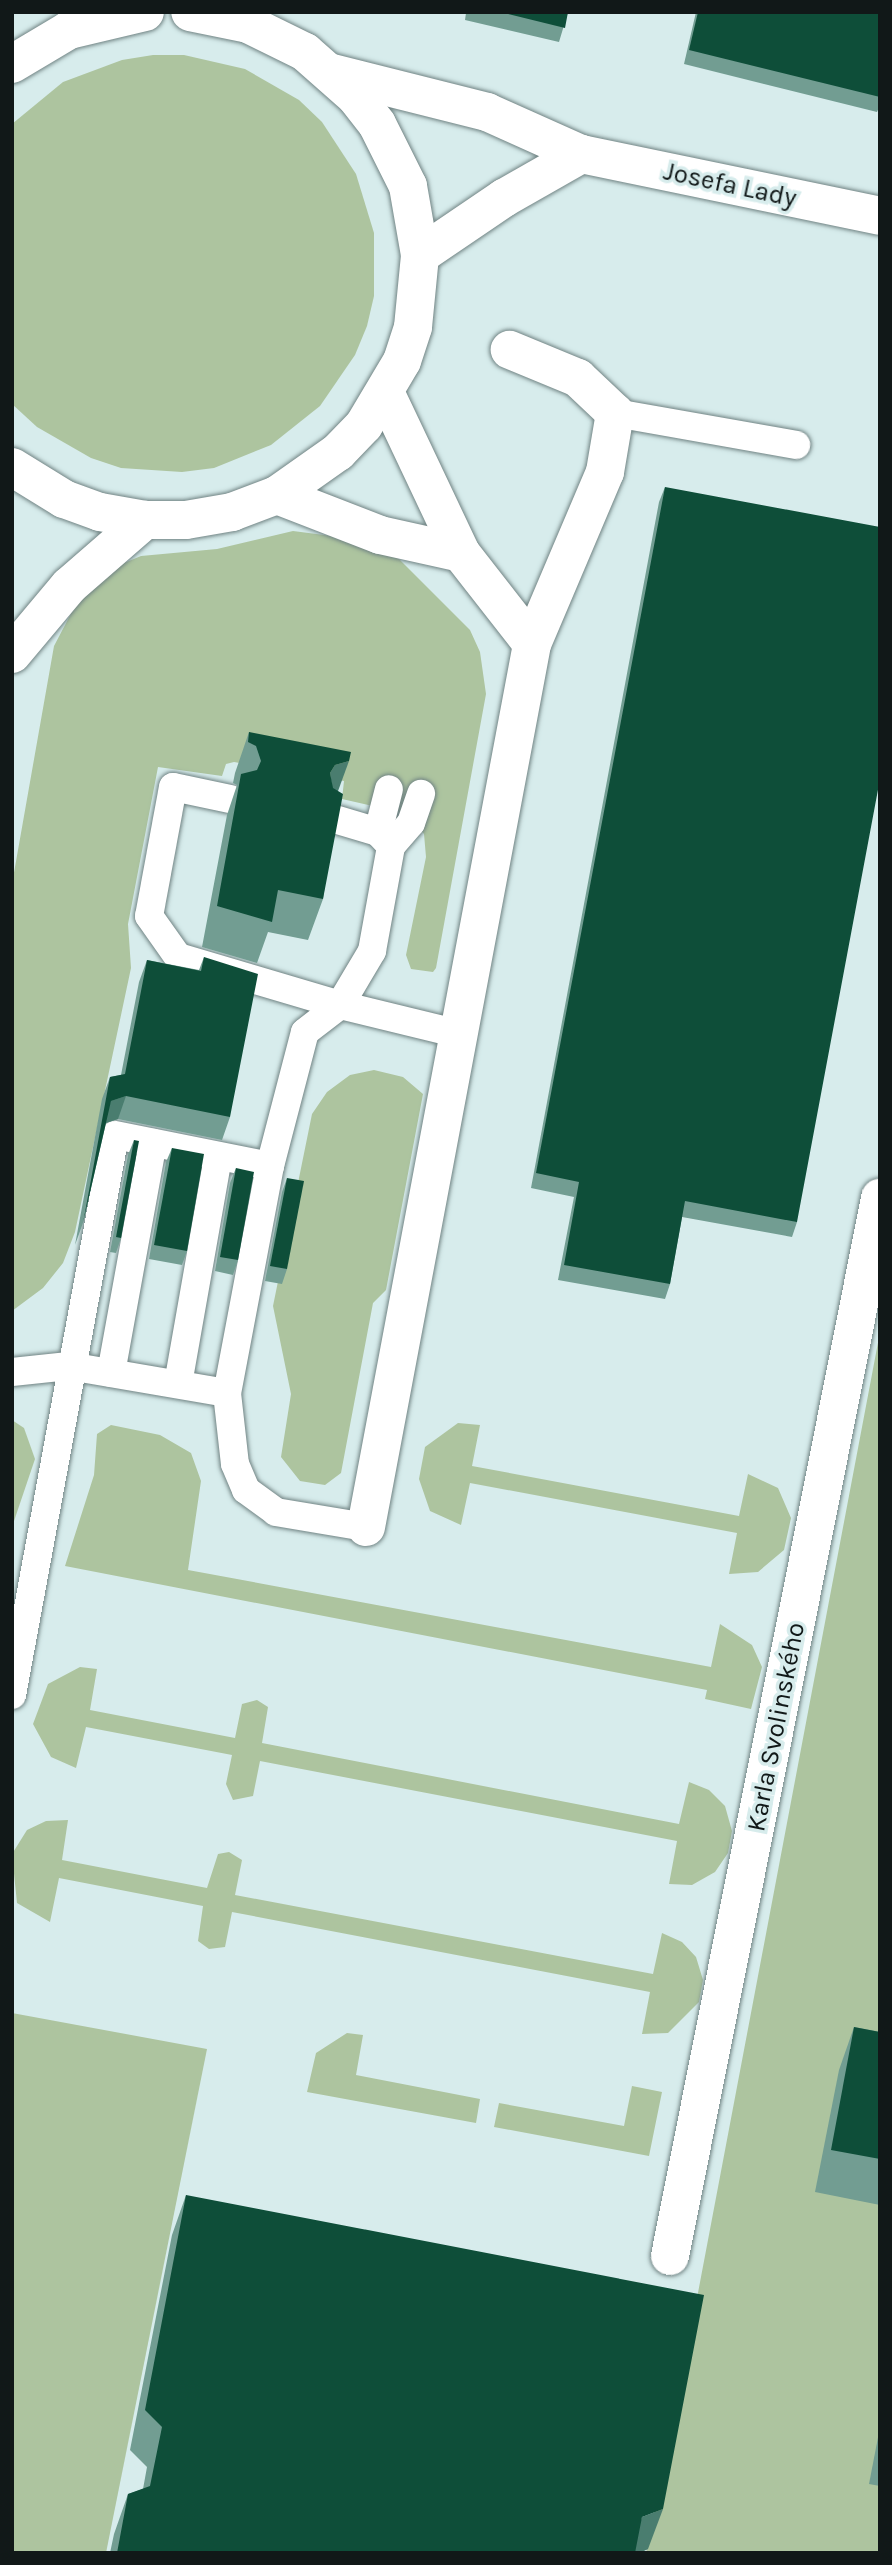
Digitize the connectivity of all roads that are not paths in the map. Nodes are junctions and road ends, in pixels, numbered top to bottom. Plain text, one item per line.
1 (145, 12) edge
2 (190, 12) edge
3 (74, 21) edge
4 (266, 24) edge
5 (12, 64) edge
6 (332, 73) junction
7 (581, 154) junction
8 (880, 216) edge
9 (420, 255) junction
10 (510, 350) dead end
11 (386, 394) junction
12 (615, 413) junction
13 (796, 445) dead end
14 (12, 467) edge
15 (277, 495) junction
16 (145, 520) junction
17 (461, 552) junction
18 (532, 644) junction
19 (12, 654) edge
20 (389, 789) dead end
21 (421, 794) dead end
22 (230, 799) dead end
23 (331, 818) edge
24 (384, 839) junction
25 (340, 1005) junction
26 (459, 1034) junction
27 (153, 1143) junction
28 (218, 1157) junction
29 (270, 1166) junction
30 (880, 1198) edge
31 (69, 1366) junction
32 (12, 1371) edge
33 (111, 1373) junction
34 (178, 1384) junction
35 (227, 1393) junction
36 (366, 1527) joint
37 (12, 1695) edge
38 (670, 2256) dead end

1 - 3 street
2 - 4 street
3 - 5 street
4 - 6 street
6 - 7 street, Josefa Lady
6 - 9 street
7 - 8 street, Josefa Lady
7 - 9 street
9 - 11 street
10 - 12 street
11 - 15 street
11 - 17 street
12 - 13 lane
12 - 18 street
14 - 16 street
15 - 16 street
15 - 17 street
16 - 19 street
17 - 18 street
18 - 26 street
20 - 24 lane
21 - 24 lane
22 - 25 lane
23 - 24 lane
24 - 25 lane
25 - 26 lane
25 - 29 lane
26 - 36 street
27 - 28 lane
27 - 31 lane
27 - 33 lane
28 - 29 lane
28 - 34 lane
29 - 35 lane
30 - 38 street, Karla Svolinského
31 - 32 lane
31 - 33 lane
31 - 37 lane
33 - 34 lane
34 - 35 lane
35 - 36 lane

